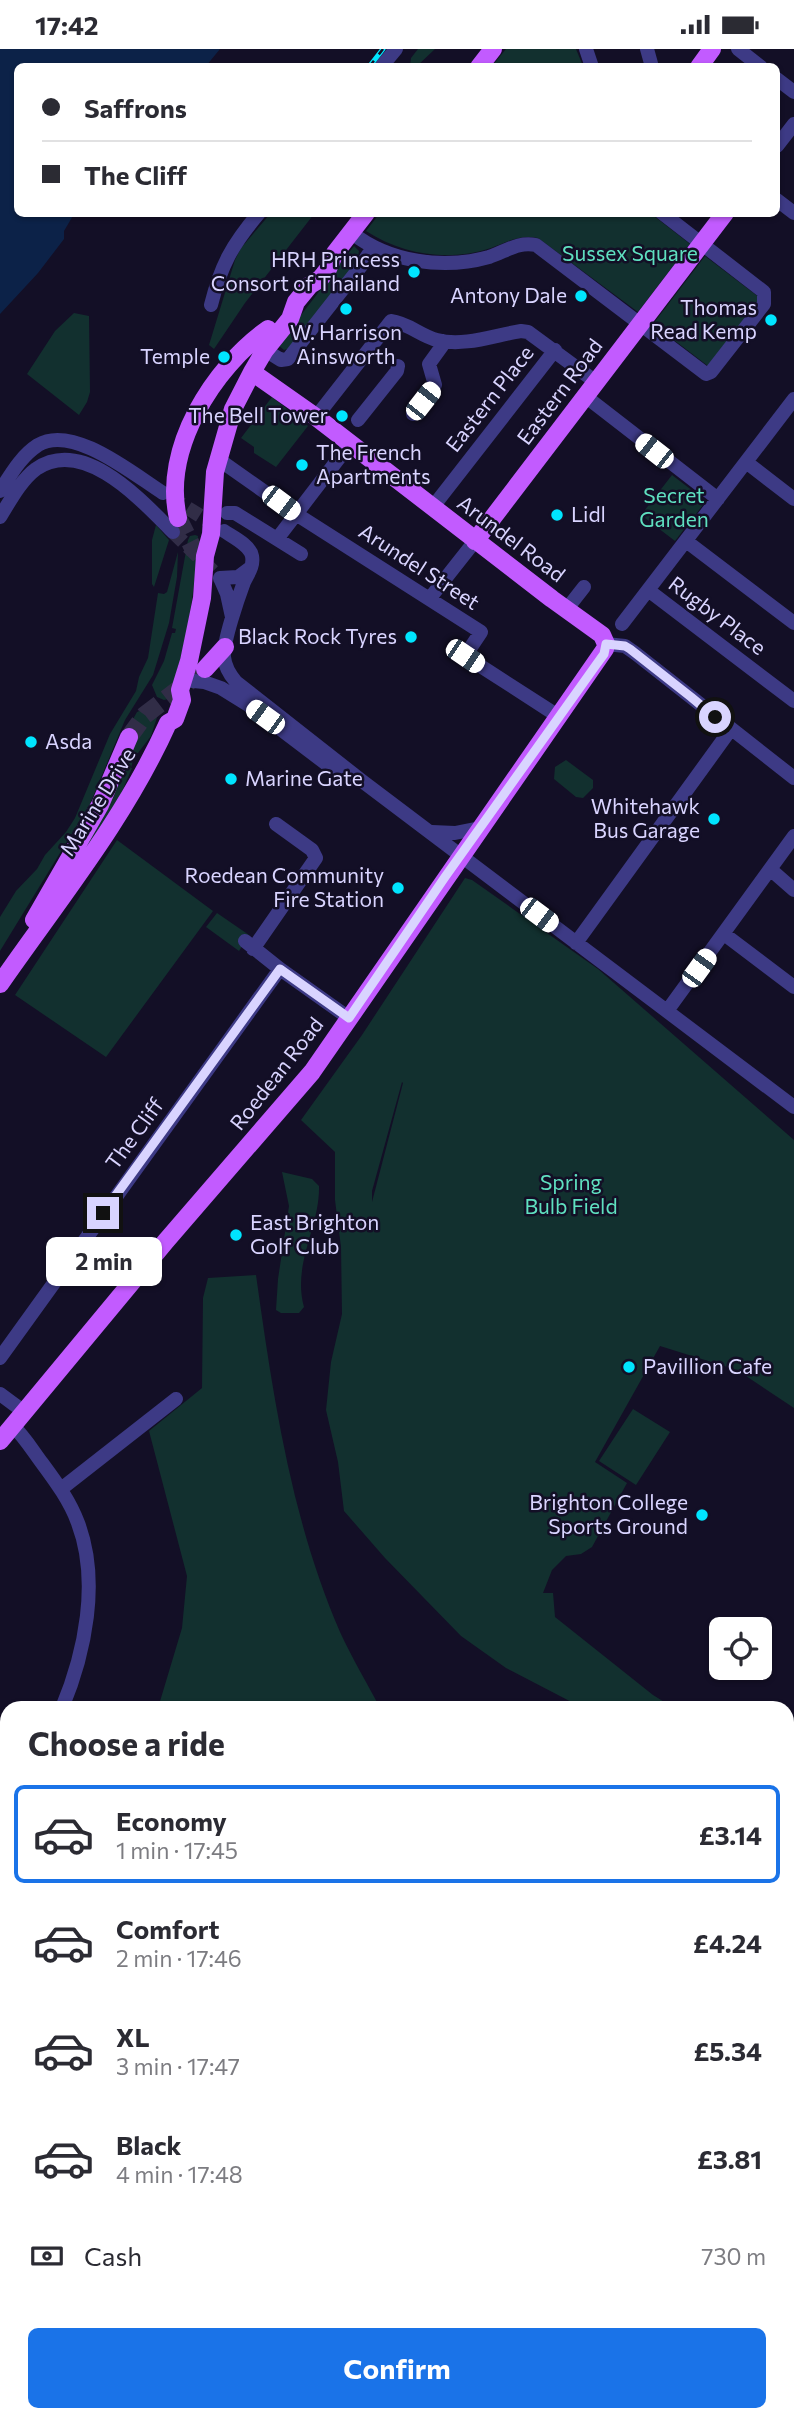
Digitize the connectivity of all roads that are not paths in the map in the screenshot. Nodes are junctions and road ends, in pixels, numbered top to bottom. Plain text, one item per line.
1 (396, 49) edge
2 (493, 49) edge
3 (738, 49) edge
4 (384, 63) edge
5 (482, 63) edge
6 (756, 63) edge
7 (780, 81) edge
8 (794, 92) edge
9 (794, 124) edge
10 (780, 142) edge
11 (780, 202) edge
12 (794, 213) edge
13 (256, 217) edge
14 (363, 217) edge
15 (667, 217) edge
16 (722, 217) edge
17 (352, 233) junction
18 (702, 244) junction
19 (373, 247) junction
20 (296, 302) junction
21 (211, 306) dead end
22 (640, 324) junction
23 (268, 329) junction
24 (443, 341) junction
25 (265, 350) junction
26 (555, 350) junction
27 (398, 366) dead end
28 (252, 372) junction
29 (590, 389) junction
30 (794, 399) edge
31 (413, 414) dead end
32 (316, 417) junction
33 (350, 434) junction
34 (218, 459) junction
35 (746, 462) junction
36 (0, 491) edge
37 (163, 493) tunnel mouth
38 (718, 499) junction
39 (794, 499) edge
40 (432, 508) junction
41 (227, 513) tunnel mouth
42 (296, 514) junction
43 (0, 517) edge
44 (176, 525) joint
45 (224, 531) tunnel mouth
46 (277, 539) junction
47 (475, 541) junction
48 (686, 541) junction
49 (301, 554) dead end
50 (205, 556) junction
51 (251, 567) junction
52 (584, 587) dead end
53 (648, 590) junction
54 (430, 598) junction
55 (566, 610) junction
56 (233, 620) junction
57 (794, 623) edge
58 (622, 624) dead end
59 (606, 644) junction
60 (225, 647) junction
61 (227, 669) junction
62 (182, 685) junction
63 (794, 701) edge
64 (558, 716) junction
65 (730, 729) junction
66 (129, 737) tunnel mouth
67 (794, 778) edge
68 (362, 781) junction
69 (276, 824) dead end
70 (480, 828) junction
71 (432, 832) junction
72 (794, 836) edge
73 (461, 856) junction
74 (770, 869) junction
75 (794, 890) edge
76 (61, 901) junction
77 (724, 934) junction
78 (576, 943) junction
79 (280, 969) junction
80 (0, 977) edge
81 (0, 984) edge
82 (794, 987) edge
83 (0, 1000) edge
84 (667, 1011) junction
85 (349, 1018) junction
86 (794, 1107) edge
87 (0, 1358) edge
88 (0, 1394) edge
89 (166, 1401) dead end
90 (18, 1418) junction
91 (0, 1441) edge
92 (61, 1489) junction
93 (64, 1701) edge

1 - 4 street
2 - 5 main road
3 - 6 street
7 - 8 street
9 - 10 street
11 - 12 street
13 - 21 street
14 - 17 main road
15 - 18 street
16 - 18 main road, Eastern Road
17 - 19 street
17 - 20 main road
18 - 22 main road, Eastern Road
18 - 22 street
19 - 22 street
19 - 25 street
20 - 23 main road, Marine Drive
20 - 25 main road, Marine Drive
22 - 29 main road, Eastern Road
23 - 44 main road
23 - 50 main road, Marine Drive
24 - 26 street
24 - 31 street
24 - 32 street
25 - 28 main road, Marine Drive
26 - 29 street
26 - 40 street, Eastern Place
27 - 33 street
28 - 32 main road, Arundel Road
28 - 34 main road, Marine Drive
29 - 38 street
29 - 47 main road, Eastern Road
30 - 35 street
32 - 33 main road, Arundel Road
33 - 40 main road, Arundel Road
33 - 42 street
34 - 42 street, Arundel Street
34 - 50 main road, Marine Drive
35 - 38 street
35 - 39 street
36 - 37 street
38 - 48 street
40 - 47 main road, Arundel Road
41 - 46 street
42 - 46 street
42 - 54 street, Arundel Street
43 - 44 street
45 - 51 street
46 - 49 street
47 - 54 street, Eastern Road
47 - 55 main road, Arundel Road
48 - 53 street
48 - 57 street
50 - 62 main road, Marine Drive
51 - 56 street
51 - 56 street
52 - 55 street
53 - 58 street
53 - 63 street, Rugby Place
54 - 64 street, Arundel Street
55 - 59 main road, Arundel Road
56 - 60 street
59 - 64 main road, Roedean Road
59 - 65 street
60 - 61 street
60 - 61 main road
61 - 68 street
62 - 68 street
62 - 76 main road, Marine Drive
64 - 70 main road, Roedean Road
65 - 67 street
65 - 78 street
66 - 80 main road
68 - 71 street
69 - 79 street
70 - 71 street
70 - 73 main road, Roedean Road
71 - 73 street
72 - 74 street
73 - 78 street
73 - 85 main road, Roedean Road
74 - 75 street
74 - 77 street
76 - 81 main road, Marine Drive
76 - 83 main road, Marine Drive
77 - 82 street
77 - 84 street
78 - 84 street
79 - 85 street
79 - 87 street, The Cliff
84 - 86 street
85 - 90 main road, Roedean Road
88 - 90 street
89 - 92 street
90 - 91 main road, Roedean Road
90 - 92 street
92 - 93 street

